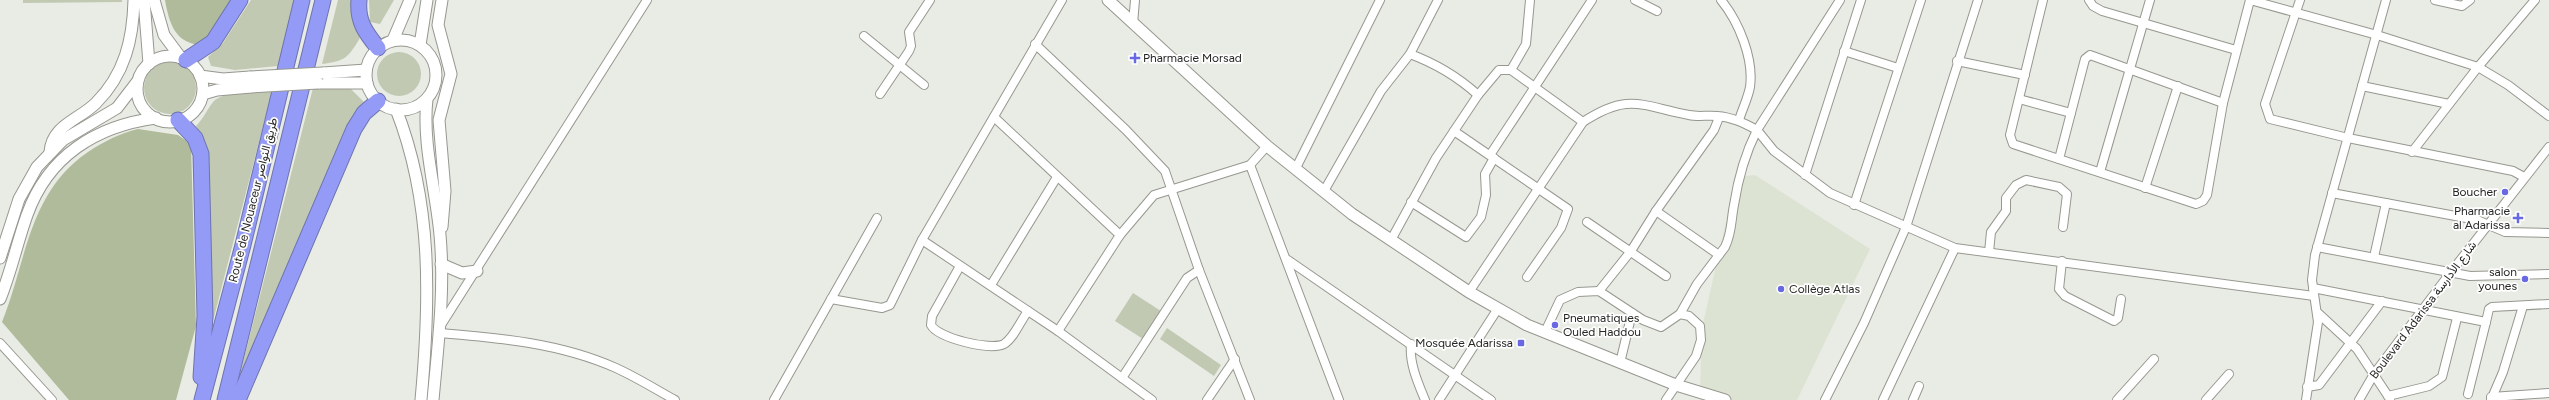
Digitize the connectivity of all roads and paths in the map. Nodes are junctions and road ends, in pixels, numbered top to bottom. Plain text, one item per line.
1 (134, 0) edge
2 (144, 0) edge
3 (154, 0) edge
4 (240, 0) edge
5 (302, 0) edge
6 (323, 0) edge
7 (359, 0) edge
8 (410, 0) edge
9 (427, 0) edge
10 (442, 0) edge
11 (647, 0) edge
12 (930, 0) edge
13 (1062, 0) edge
14 (1108, 0) edge
15 (1135, 0) edge
16 (1380, 0) edge
17 (1438, 0) edge
18 (1530, 0) edge
19 (1592, 0) edge
20 (1635, 0) edge
21 (1721, 0) edge
22 (1840, 0) edge
23 (1861, 0) edge
24 (1920, 0) edge
25 (1978, 0) edge
26 (2043, 0) edge
27 (2089, 0) edge
28 (2150, 0) edge
29 (2250, 0) edge
30 (2300, 0) edge
31 (2386, 0) edge
32 (2435, 0) edge
33 (2470, 0) edge
34 (2535, 0) edge
35 (1657, 11) dead end
36 (2296, 14) junction
37 (2144, 23) junction
38 (1133, 24) junction
39 (2377, 35) junction
40 (864, 36) dead end
41 (393, 40) junction
42 (1035, 44) junction
43 (420, 45) junction
44 (378, 48) junction
45 (2236, 50) junction
46 (1844, 51) junction
47 (1410, 54) junction
48 (183, 59) junction
49 (1957, 61) junction
50 (149, 64) junction
51 (899, 64) junction
52 (2478, 67) junction
53 (1898, 68) junction
54 (2131, 68) junction
55 (366, 70) junction
56 (1511, 70) junction
57 (2025, 75) junction
58 (200, 76) junction
59 (320, 78) junction
60 (137, 82) junction
61 (251, 82) junction
62 (367, 83) junction
63 (924, 85) dead end
64 (1534, 85) junction
65 (2178, 86) junction
66 (2362, 86) junction
67 (203, 94) junction
68 (880, 94) dead end
69 (1478, 95) junction
70 (427, 99) junction
71 (2019, 99) junction
72 (378, 101) junction
73 (2223, 103) junction
74 (2449, 104) junction
75 (396, 109) junction
76 (2071, 113) junction
77 (1717, 116) junction
78 (2549, 116) edge
79 (994, 117) junction
80 (156, 118) junction
81 (178, 120) junction
82 (1739, 120) junction
83 (1583, 122) junction
84 (1757, 130) junction
85 (1454, 131) junction
86 (2348, 138) junction
87 (1267, 146) junction
88 (2549, 147) edge
89 (50, 152) junction
90 (2412, 152) junction
91 (1492, 157) junction
92 (2059, 159) junction
93 (1250, 165) junction
94 (1296, 168) junction
95 (2100, 172) junction
96 (1805, 175) junction
97 (1057, 177) junction
98 (2524, 177) junction
99 (1538, 188) junction
100 (2145, 188) junction
101 (1172, 189) junction
102 (1324, 191) junction
103 (2332, 193) junction
104 (1411, 202) junction
105 (2386, 203) junction
106 (1854, 205) junction
107 (1656, 211) junction
108 (877, 218) dead end
109 (1587, 222) dead end
110 (2487, 225) junction
111 (1906, 227) junction
112 (2063, 227) dead end
113 (2549, 233) edge
114 (440, 235) junction
115 (1120, 235) junction
116 (922, 240) junction
117 (1391, 240) junction
118 (2317, 247) junction
119 (1955, 248) junction
120 (1631, 252) junction
121 (1989, 252) junction
122 (1719, 255) junction
123 (2374, 257) junction
124 (0, 258) edge
125 (1288, 260) junction
126 (2062, 261) junction
127 (441, 264) junction
128 (960, 266) junction
129 (477, 270) junction
130 (1200, 270) junction
131 (2451, 272) junction
132 (2549, 274) edge
133 (1666, 276) dead end
134 (1527, 277) dead end
135 (991, 285) junction
136 (1599, 291) junction
137 (1469, 292) junction
138 (2314, 292) junction
139 (0, 299) edge
140 (831, 299) junction
141 (2121, 299) dead end
142 (2382, 301) junction
143 (2549, 304) edge
144 (2523, 306) junction
145 (1497, 310) junction
146 (2423, 310) junction
147 (1028, 311) junction
148 (1632, 313) junction
149 (2318, 313) junction
150 (1680, 314) junction
151 (2457, 318) junction
152 (2486, 322) junction
153 (440, 330) junction
154 (1058, 331) junction
155 (1545, 332) junction
156 (0, 343) edge
157 (2351, 343) junction
158 (1410, 344) junction
159 (1235, 359) junction
160 (2154, 359) dead end
161 (1620, 363) junction
162 (2229, 374) dead end
163 (2374, 374) junction
164 (1455, 375) junction
165 (1122, 378) junction
166 (1676, 385) junction
167 (1919, 386) dead end
168 (2307, 387) junction
169 (2549, 393) edge
170 (2468, 394) dead end
171 (2390, 398) edge
172 (2491, 399) edge
173 (52, 400) edge
174 (201, 400) edge
175 (225, 400) edge
176 (238, 400) edge
177 (420, 400) edge
178 (433, 400) edge
179 (674, 400) edge
180 (774, 400) edge
181 (1152, 400) edge
182 (1207, 400) edge
183 (1250, 400) edge
184 (1339, 400) edge
185 (1426, 400) edge
186 (1439, 400) edge
187 (1491, 400) edge
188 (1666, 400) edge
189 (1725, 400) edge
190 (1825, 400) edge
191 (1882, 400) edge
192 (1913, 400) edge
193 (2117, 400) edge
194 (2206, 400) edge
195 (2306, 400) edge
196 (2359, 400) edge

1 - 89 main road
2 - 50 main road
3 - 48 main road
4 - 48 highway
5 - 174 highway, Route de Nouaceur طريق النواصر
6 - 175 highway, Route de Nouaceur طريق النواصر
7 - 44 highway
8 - 41 main road
9 - 43 main road
10 - 114 main road
11 - 129 street
12 - 51 street
13 - 42 street
14 - 38 main road
15 - 38 street
16 - 94 street
17 - 47 street
18 - 56 street
19 - 64 street
20 - 35 street
21 - 82 street
22 - 84 street
23 - 46 street
24 - 53 street
25 - 49 street
26 - 57 street
27 - 37 street
28 - 37 street
29 - 36 street
29 - 45 street
30 - 36 street
31 - 39 street
32 - 33 street
34 - 52 street
36 - 39 street
36 - 86 street
37 - 45 street
37 - 54 street
38 - 87 main road
39 - 52 street
39 - 66 street
40 - 51 street
41 - 43 main road
41 - 44 main road
42 - 79 street
42 - 101 street
43 - 70 main road
44 - 55 main road
45 - 73 street
46 - 53 street
46 - 96 street
47 - 69 street
47 - 102 street
48 - 50 main road
48 - 58 main road
49 - 57 street
49 - 111 street
50 - 60 main road
51 - 63 street
51 - 68 street
52 - 74 street
52 - 78 street
53 - 106 street
54 - 65 street
54 - 76 street
54 - 95 street
55 - 59 main road
55 - 62 main road
56 - 64 street
56 - 69 street
57 - 71 street
58 - 61 main road
58 - 67 main road
59 - 61 main road, bridge
59 - 62 main road
60 - 80 main road
60 - 89 main road
61 - 67 main road
62 - 72 main road
64 - 83 street
64 - 91 street
65 - 73 street
65 - 100 street
66 - 74 street
66 - 86 street
67 - 81 main road
69 - 85 street
70 - 75 main road
70 - 114 main road
71 - 76 street
71 - 92 street
72 - 75 main road
72 - 176 highway
73 - 100 street
74 - 90 street
75 - 177 main road
76 - 92 street
77 - 82 street
77 - 83 street
77 - 107 street
79 - 97 street
79 - 116 street
80 - 81 main road
80 - 139 main road
81 - 174 highway
82 - 84 street
83 - 99 street
84 - 96 street
84 - 122 street
85 - 91 street
85 - 104 street
86 - 90 street
86 - 103 street
87 - 93 street
87 - 94 main road
88 - 98 street, Boulevard Adarissa شارع الأدارسة
89 - 124 main road
90 - 98 street
91 - 99 street
91 - 104 street
92 - 95 street
93 - 101 street
93 - 125 street
94 - 102 main road
95 - 100 street
96 - 106 street
97 - 115 street
97 - 135 street
98 - 110 street, Boulevard Adarissa شارع الأدارسة
99 - 134 street
99 - 137 street
101 - 115 street
101 - 130 street
102 - 117 main road
103 - 105 street
103 - 118 street
104 - 117 street
105 - 110 street
105 - 123 street
106 - 111 street
107 - 120 street
107 - 122 street
108 - 140 street
109 - 120 street
110 - 113 street
110 - 131 street, Boulevard Adarissa شارع الأدارسة
111 - 119 street
111 - 190 street
112 - 121 street
114 - 127 main road
115 - 154 street
116 - 128 street
116 - 140 street
117 - 137 main road
118 - 123 street
118 - 138 street
119 - 121 street
119 - 191 street
120 - 133 street
120 - 136 street
121 - 126 street
122 - 150 street
123 - 131 street
125 - 158 street
125 - 184 street
126 - 138 street
126 - 141 street
127 - 129 main road
127 - 153 main road
128 - 135 street
128 - 147 street
129 - 153 street
130 - 159 street
130 - 165 street
131 - 132 street
131 - 146 street, Boulevard Adarissa شارع الأدارسة
135 - 147 street
136 - 148 street
136 - 155 street
137 - 145 main road
138 - 142 street
138 - 149 street
140 - 180 street
142 - 146 street
142 - 157 street
143 - 144 street
144 - 152 street
144 - 172 street
145 - 155 main road
145 - 164 street
146 - 151 street
146 - 163 street, Boulevard Adarissa شارع الأدارسة
147 - 154 street
148 - 150 street
148 - 161 street
149 - 157 street
149 - 168 street
150 - 166 street
151 - 152 street
151 - 171 street
152 - 170 street
153 - 178 main road
153 - 179 street
154 - 165 street
155 - 161 main road
156 - 173 street
157 - 163 street
157 - 168 street
158 - 164 street
158 - 185 street
159 - 182 street
159 - 183 street
160 - 193 street
161 - 166 main road
162 - 194 street
163 - 171 street
163 - 196 street, Boulevard Adarissa شارع الأدارسة
164 - 186 street
164 - 187 street
165 - 181 street
166 - 188 street
166 - 189 main road
167 - 192 street
168 - 195 street
169 - 172 street

